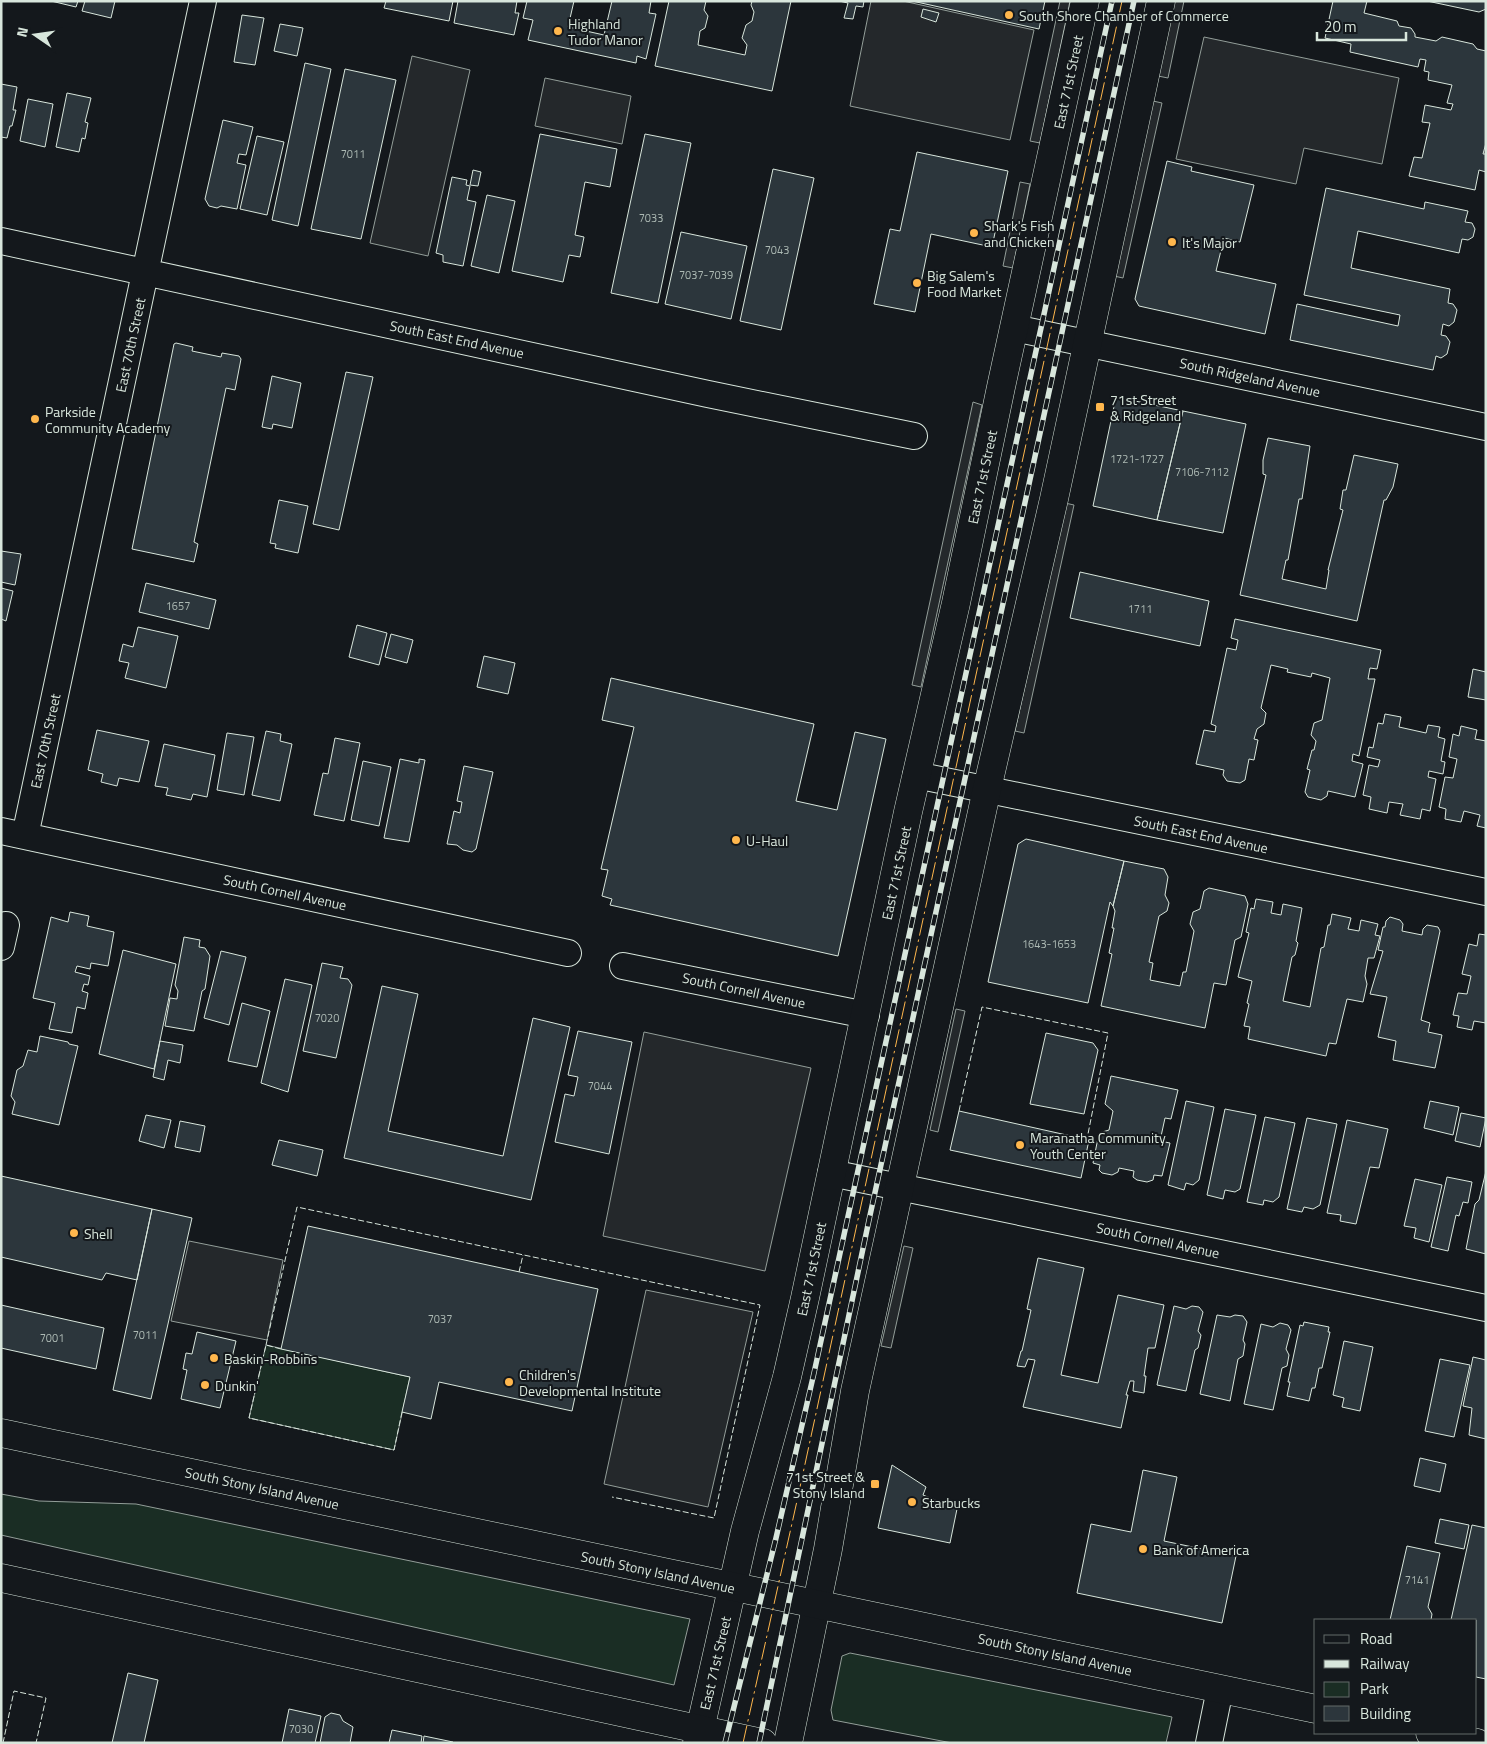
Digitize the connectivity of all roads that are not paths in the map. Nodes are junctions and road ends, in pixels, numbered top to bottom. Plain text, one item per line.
1 (203, 1) edge
2 (1085, 1) edge
3 (1161, 1) edge
4 (1, 241) edge
5 (145, 272) junction
6 (1014, 328) junction
7 (1088, 343) junction
8 (1486, 427) edge
9 (914, 436) dead end
10 (916, 775) junction
11 (987, 789) junction
12 (13, 834) edge
13 (1486, 892) edge
14 (568, 953) dead end
15 (623, 966) dead end
16 (866, 1015) junction
17 (831, 1172) junction
18 (900, 1186) junction
19 (1486, 1308) edge
20 (1, 1433) edge
21 (1, 1578) edge
22 (733, 1588) junction
23 (815, 1605) junction
24 (1220, 1688) junction
25 (1314, 1709) edge
26 (1435, 1734) edge
27 (698, 1736) edge
28 (763, 1743) edge
29 (788, 1743) edge
30 (1208, 1743) edge
31 (1477, 1743) edge

1 - 5 street, East 70th Street
2 - 6 main road, East 71st Street
3 - 7 main road
4 - 5 street, South East End Avenue
5 - 9 street, South East End Avenue
5 - 12 street, East 70th Street
6 - 7 street, South Ridgeland Avenue
6 - 10 main road, East 71st Street
7 - 8 street, South Ridgeland Avenue
7 - 11 main road
10 - 11 street, South East End Avenue
10 - 16 main road, East 71st Street
11 - 13 street, South East End Avenue
11 - 18 main road
12 - 14 street, South Cornell Avenue
15 - 16 street, South Cornell Avenue
16 - 17 main road, East 71st Street
17 - 18 street, South Cornell Avenue
17 - 22 main road, East 71st Street
18 - 19 street, South Cornell Avenue
18 - 23 main road
20 - 22 main road, South Stony Island Avenue
21 - 27 main road
22 - 23 main road, South Stony Island Avenue
22 - 27 main road, East 71st Street
23 - 24 main road, South Stony Island Avenue
23 - 29 main road
24 - 25 main road, South Stony Island Avenue
24 - 30 street
26 - 31 main road
27 - 28 main road

